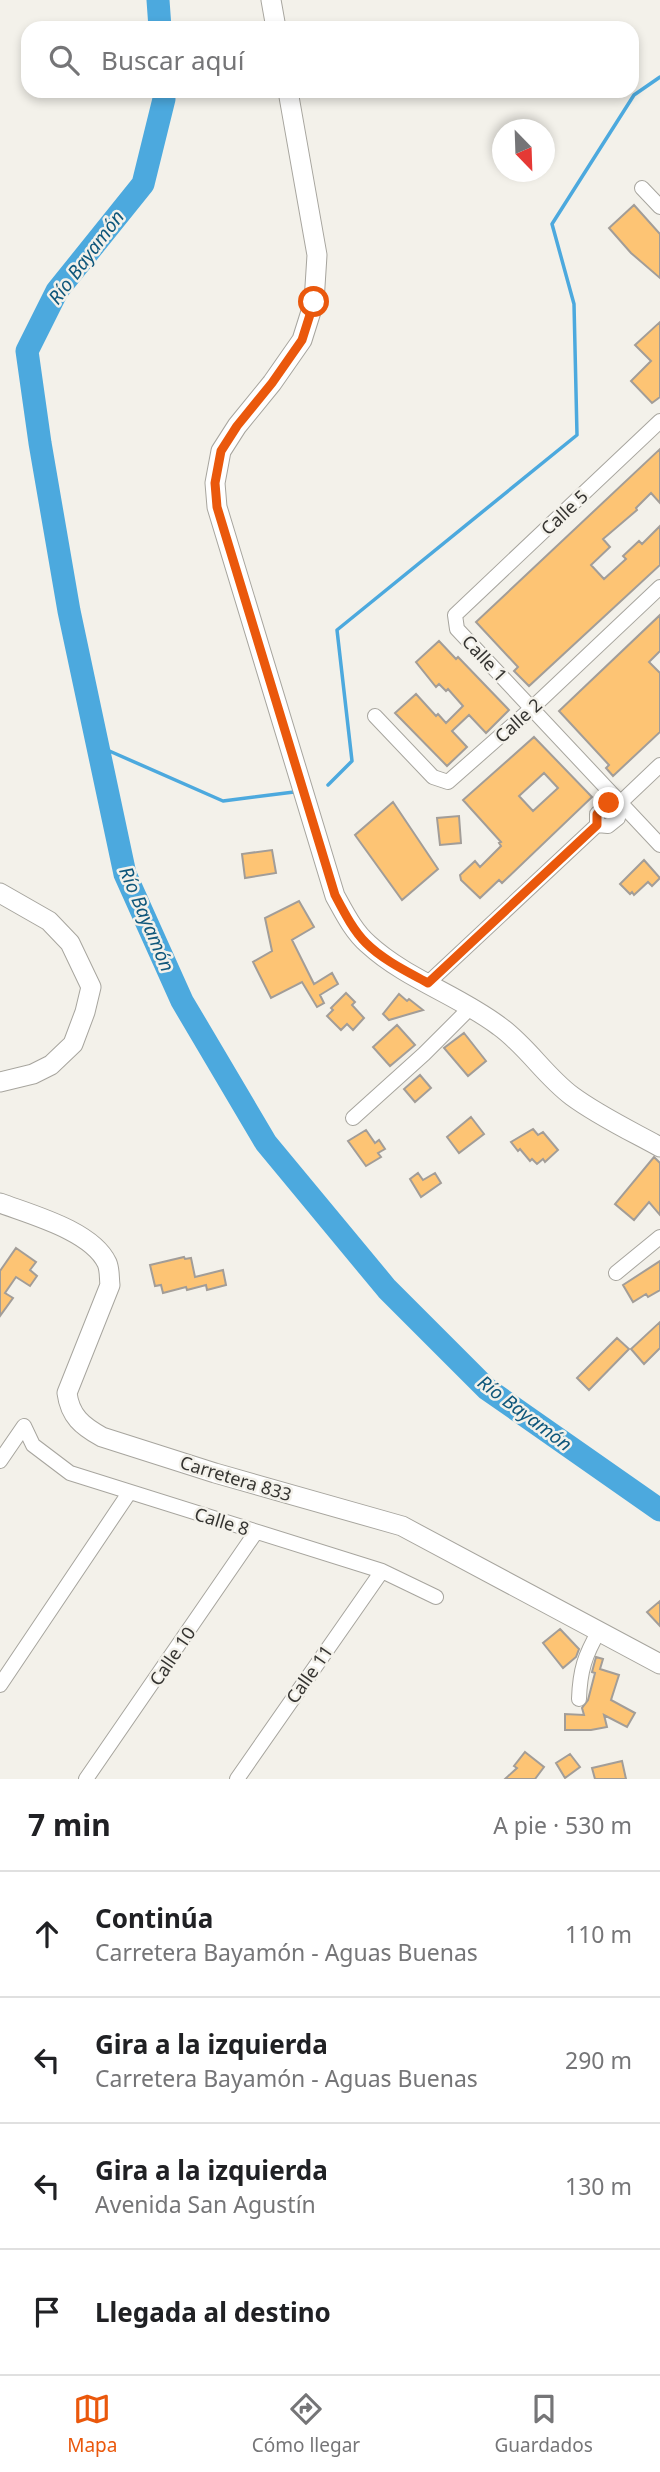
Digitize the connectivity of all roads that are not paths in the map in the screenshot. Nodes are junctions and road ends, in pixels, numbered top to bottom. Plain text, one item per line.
1 (271, 0) edge
2 (275, 21) edge
3 (289, 98) edge
4 (642, 188) dead end
5 (660, 207) edge
6 (660, 421) edge
7 (660, 587) edge
8 (467, 603) joint
9 (532, 708) junction
10 (375, 716) dead end
11 (660, 765) edge
12 (620, 803) junction
13 (660, 845) edge
14 (0, 893) edge
15 (428, 983) junction
16 (472, 1006) junction
17 (0, 1082) edge
18 (353, 1118) dead end
19 (660, 1147) edge
20 (0, 1203) edge
21 (660, 1237) edge
22 (616, 1273) dead end
23 (0, 1461) edge
24 (129, 1493) junction
25 (256, 1532) junction
26 (382, 1571) junction
27 (436, 1597) dead end
28 (600, 1630) junction
29 (660, 1664) edge
30 (0, 1685) edge
31 (579, 1699) dead end
32 (86, 1779) edge
33 (237, 1779) edge

1 - 2 street
3 - 15 street
4 - 5 street
6 - 8 street, Calle 5
7 - 9 street, Calle 2
8 - 9 street, Calle 1
9 - 10 street, Calle 2
9 - 12 street, Calle 1
11 - 12 street
12 - 13 street
12 - 15 street
14 - 17 street
15 - 16 street
16 - 18 street
16 - 19 street
20 - 28 street, Carretera 833
21 - 22 street
23 - 24 street, Calle 8
24 - 25 street, Calle 8
24 - 30 street
25 - 26 street, Calle 8
25 - 32 street, Calle 10
26 - 27 street, Calle 8
26 - 33 street, Calle 11
28 - 29 street, Carretera 833
28 - 31 street

